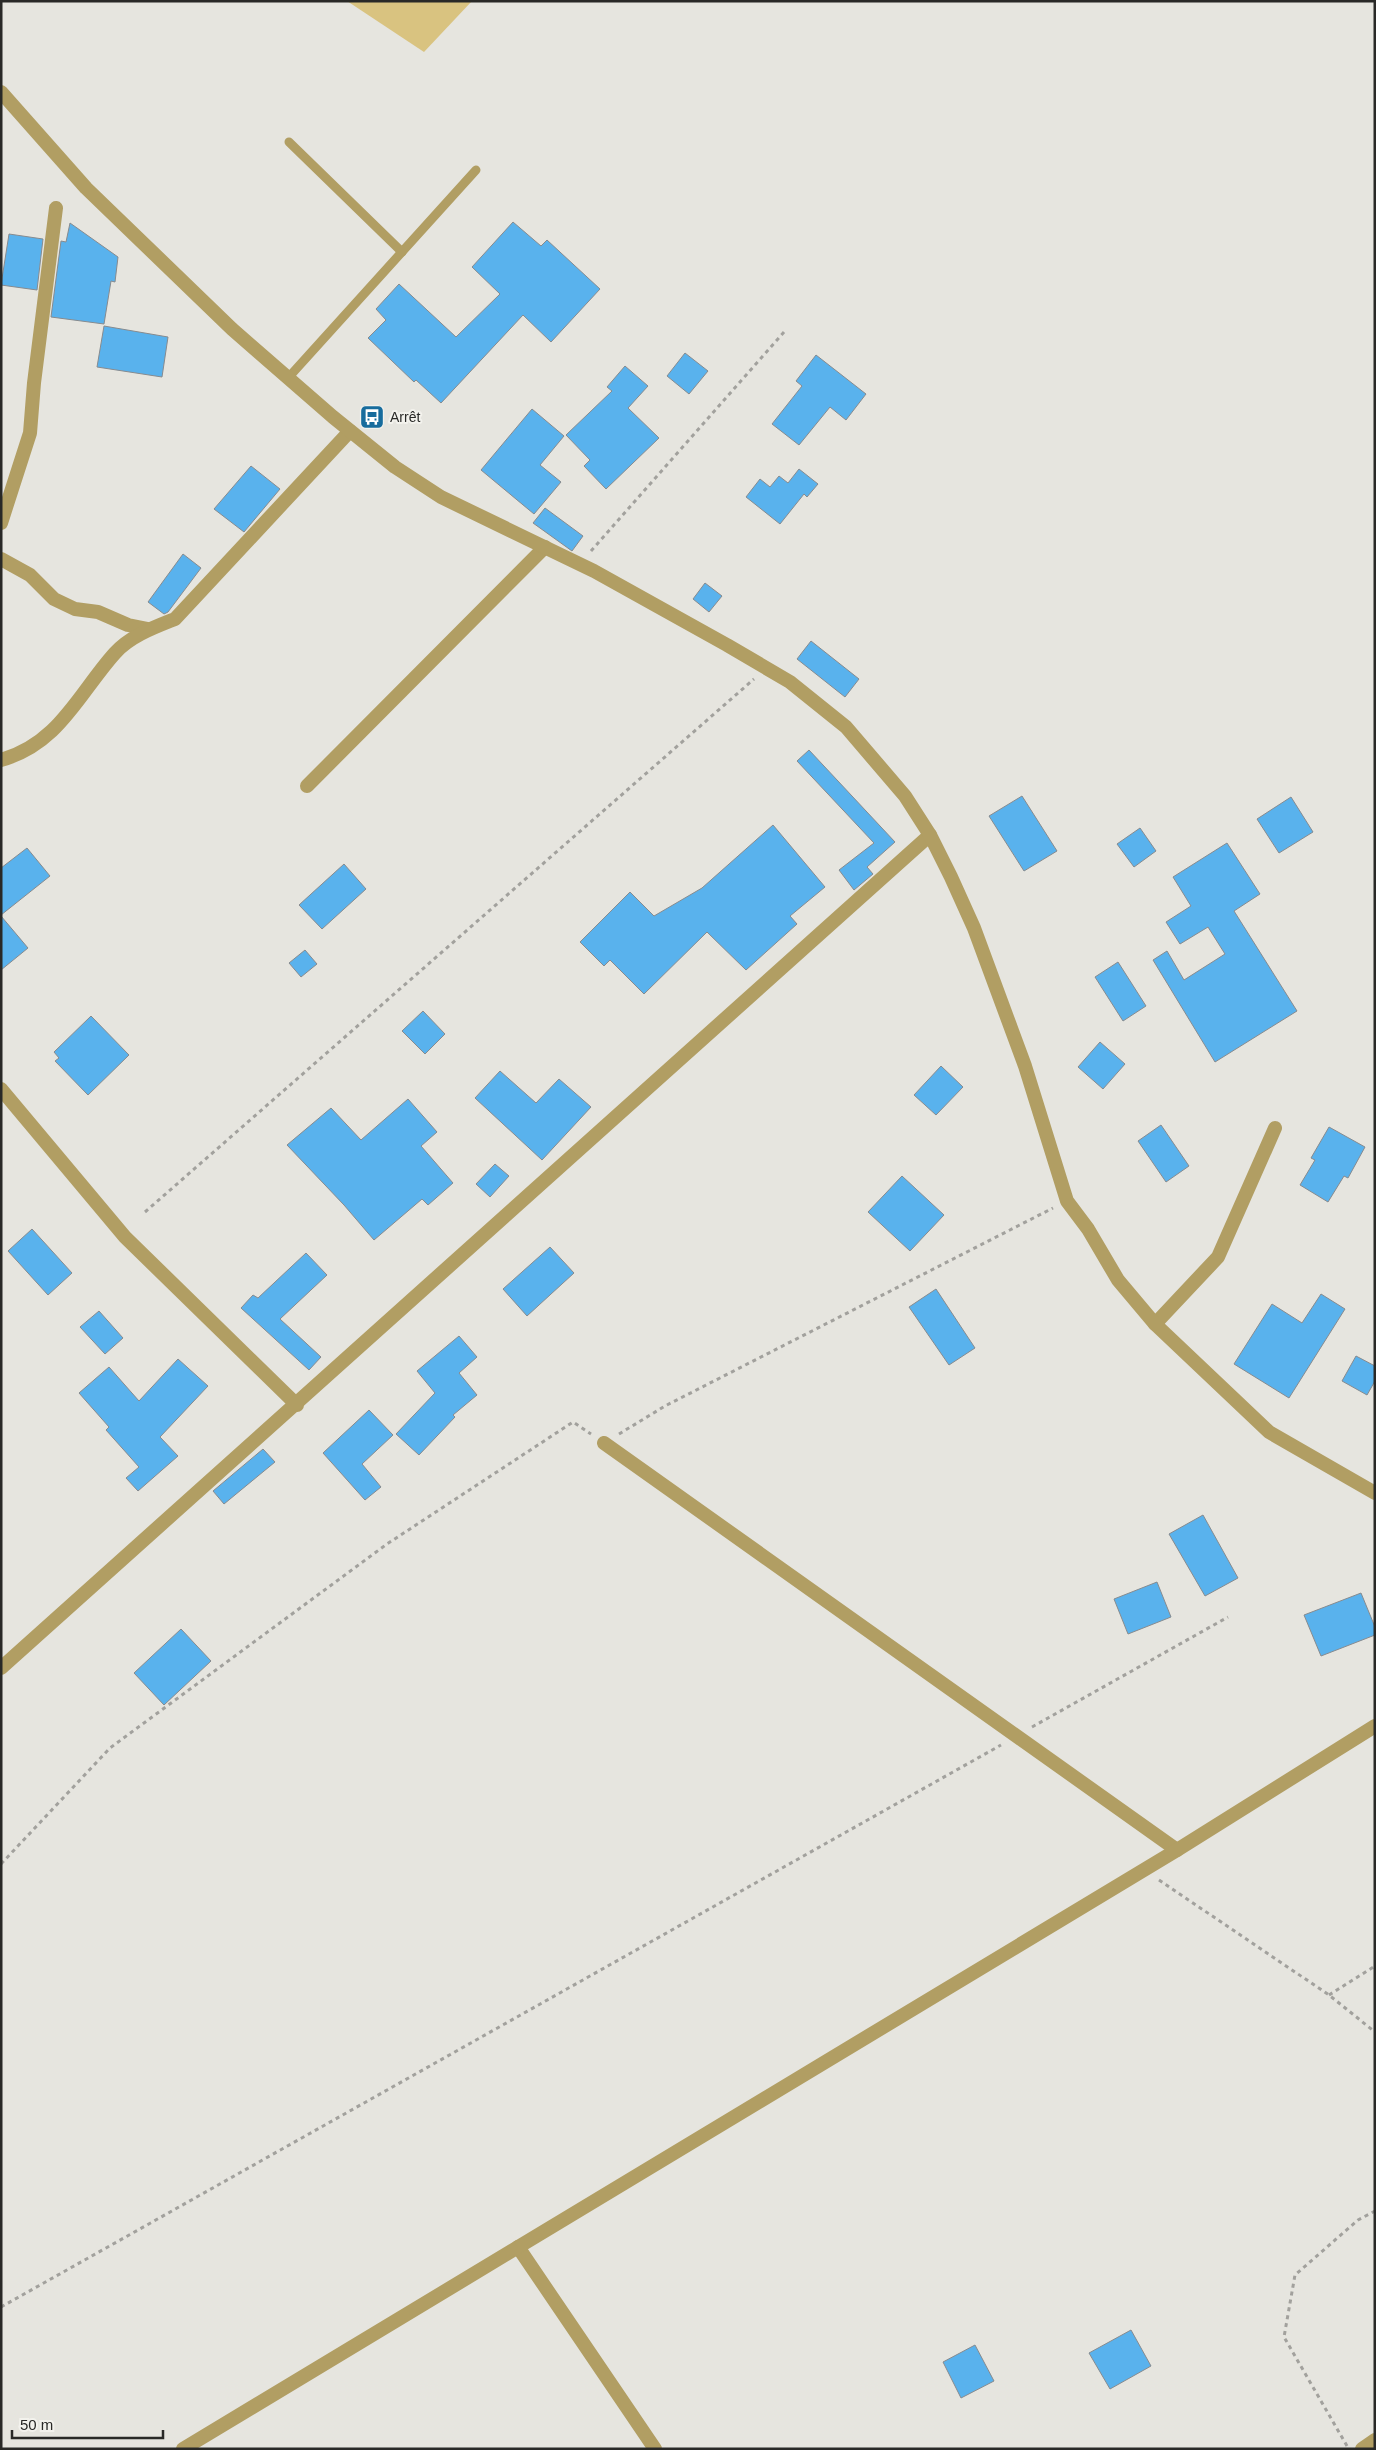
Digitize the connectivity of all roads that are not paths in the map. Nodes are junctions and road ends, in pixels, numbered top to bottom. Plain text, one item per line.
1 (1, 92) edge
2 (289, 142) dead end
3 (476, 170) dead end
4 (56, 208) dead end
5 (402, 252) junction
6 (288, 378) junction
7 (350, 431) junction
8 (1, 522) edge
9 (545, 547) junction
10 (1, 559) edge
11 (148, 629) junction
12 (1, 760) edge
13 (307, 786) dead end
14 (930, 835) junction
15 (1, 1089) edge
16 (1275, 1128) dead end
17 (1155, 1324) junction
18 (297, 1404) junction
19 (604, 1443) road end
20 (1375, 1493) edge
21 (1, 1668) edge
22 (1375, 1726) edge
23 (1177, 1850) junction
24 (518, 2247) junction
25 (1375, 2440) edge
26 (183, 2449) edge
27 (655, 2449) edge
28 (1362, 2449) edge

1 - 6 street
2 - 5 lane
3 - 5 lane
4 - 8 street
5 - 6 lane
6 - 7 street
7 - 9 street
7 - 11 street
9 - 13 street
9 - 14 street
10 - 11 street
11 - 12 street
14 - 17 street
14 - 18 street
15 - 18 street
16 - 17 street
17 - 20 street
18 - 21 street
19 - 23 street
22 - 23 street
23 - 24 street
24 - 26 street
24 - 27 street
25 - 28 street

